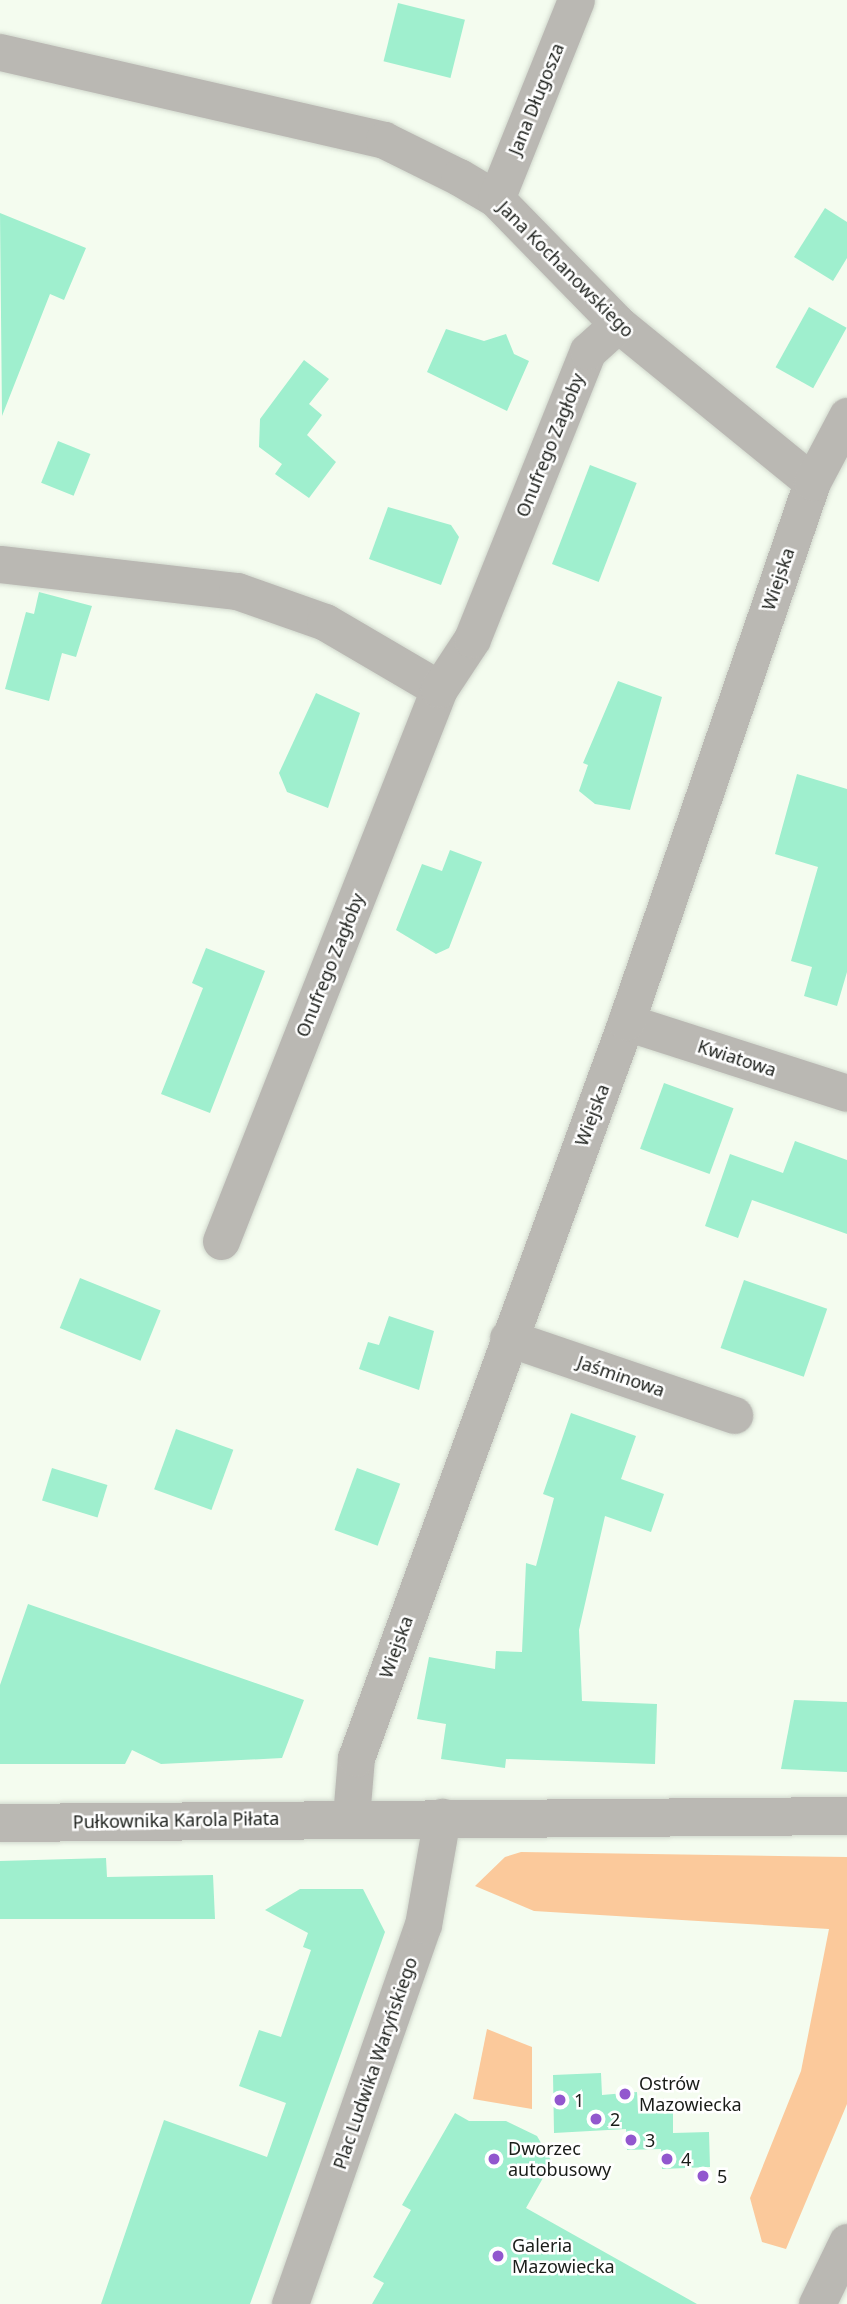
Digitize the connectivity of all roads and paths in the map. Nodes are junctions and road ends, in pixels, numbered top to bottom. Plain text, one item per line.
1 (576, 0) edge
2 (0, 52) edge
3 (496, 198) junction
4 (618, 324) junction
5 (847, 416) edge
6 (812, 482) junction
7 (0, 564) edge
8 (439, 689) junction
9 (626, 1022) junction
10 (847, 1093) edge
11 (220, 1241) dead end
12 (508, 1338) junction
13 (734, 1415) dead end
14 (847, 1816) edge
15 (351, 1817) junction
16 (442, 1817) junction
17 (0, 1823) edge
18 (847, 2242) edge
19 (290, 2304) edge
20 (817, 2304) edge

1 - 3 street, Jana Długosza
2 - 3 street, Jana Kochanowskiego
3 - 4 street, Jana Kochanowskiego
4 - 6 street, Jana Kochanowskiego
4 - 8 street, Onufrego Zagłoby
5 - 6 street, Wiejska
6 - 9 street, Wiejska
7 - 8 street
8 - 11 street, Onufrego Zagłoby
9 - 10 street, Kwiatowa
9 - 12 street, Wiejska
12 - 13 street, Jaśminowa
12 - 15 street, Wiejska
14 - 16 street
15 - 16 street
15 - 17 street, Pułkownika Karola Piłata
16 - 19 street, Plac Ludwika Waryńskiego
18 - 20 street

